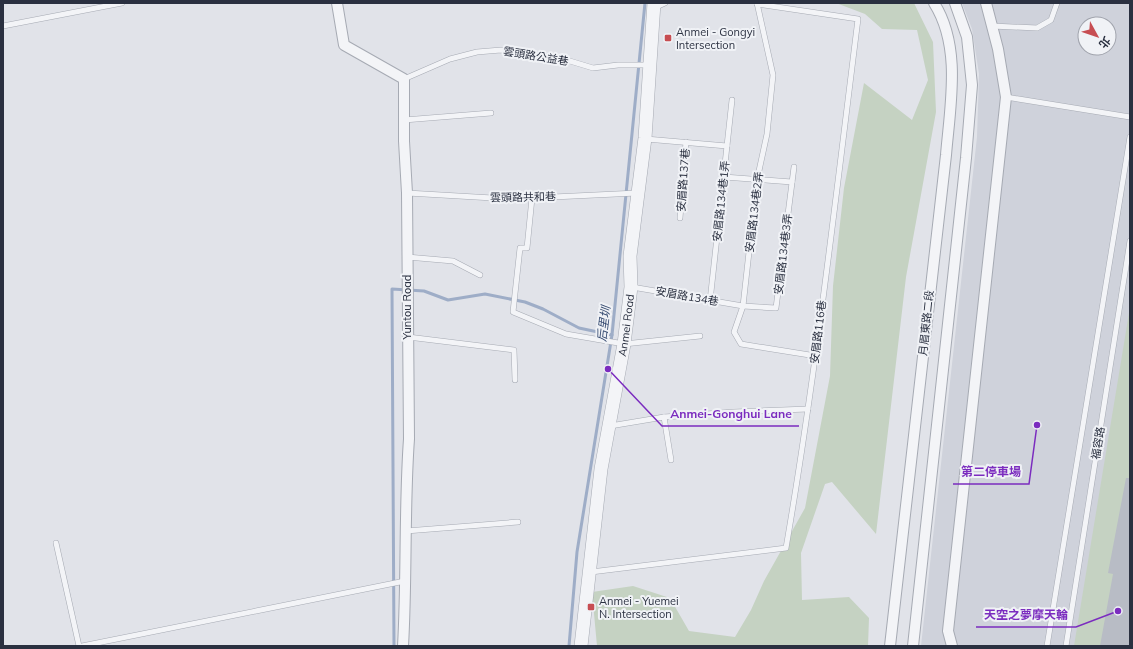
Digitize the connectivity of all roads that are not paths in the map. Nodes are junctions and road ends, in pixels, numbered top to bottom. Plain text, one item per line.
1 (122, 3) edge
2 (337, 3) edge
3 (757, 3) edge
4 (934, 3) edge
5 (955, 3) edge
6 (986, 3) edge
7 (1056, 3) edge
8 (657, 5) edge
9 (3, 26) edge
10 (992, 26) junction
11 (649, 65) junction
12 (404, 79) junction
13 (1006, 97) junction
14 (732, 100) dead end
15 (491, 113) dead end
16 (1130, 118) edge
17 (404, 120) junction
18 (1130, 137) edge
19 (645, 138) junction
20 (686, 142) junction
21 (727, 146) junction
22 (794, 167) dead end
23 (724, 177) junction
24 (757, 180) junction
25 (792, 182) junction
26 (638, 192) junction
27 (407, 193) junction
28 (532, 198) junction
29 (680, 218) dead end
30 (1130, 241) edge
31 (407, 257) junction
32 (480, 275) dead end
33 (631, 287) junction
34 (710, 301) junction
35 (743, 306) junction
36 (700, 336) dead end
37 (408, 337) junction
38 (624, 344) junction
39 (816, 356) junction
40 (515, 380) dead end
41 (808, 410) junction
42 (664, 417) junction
43 (609, 426) junction
44 (670, 460) dead end
45 (518, 522) dead end
46 (406, 531) junction
47 (56, 543) dead end
48 (590, 572) junction
49 (406, 580) junction
50 (79, 646) edge
51 (82, 646) edge
52 (403, 646) edge
53 (581, 646) edge
54 (890, 646) edge
55 (913, 646) edge
56 (952, 646) edge
57 (1047, 646) edge
58 (1066, 646) edge

1 - 9 lane
2 - 12 street
3 - 24 lane, 安眉路134巷2弄
3 - 39 lane, 安眉路116巷
4 - 54 street, 月眉東路二段
5 - 55 street, 月眉東路二段
6 - 10 street
7 - 10 lane
8 - 11 street, Anmei Road
10 - 13 street
11 - 12 lane, 雲頭路公益巷
11 - 19 street, Anmei Road
12 - 17 street, Yuntou Road
13 - 16 lane
13 - 56 street
14 - 21 lane, 安眉路134巷1弄
15 - 17 lane
17 - 27 street, Yuntou Road
18 - 57 lane
19 - 20 lane, 安眉路137巷
19 - 26 street, Anmei Road
20 - 21 lane, 安眉路137巷
20 - 29 lane, 安眉路137巷
21 - 23 lane, 安眉路134巷1弄
22 - 25 lane, 安眉路134巷3弄
23 - 24 lane
23 - 34 lane, 安眉路134巷1弄
24 - 25 lane
24 - 35 lane, 安眉路134巷2弄
25 - 35 lane, 安眉路134巷3弄
26 - 28 lane, 雲頭路共和巷
26 - 33 street, Anmei Road
27 - 28 lane, 雲頭路共和巷
27 - 31 street, Yuntou Road
28 - 38 lane
30 - 58 lane, 福容路
31 - 32 lane
31 - 37 street, Yuntou Road
33 - 34 lane, 安眉路134巷
33 - 38 street, Anmei Road
34 - 35 lane, 安眉路134巷
35 - 39 lane, 安眉路134巷2弄
36 - 38 lane
37 - 40 lane
37 - 46 street, Yuntou Road
38 - 43 street, Anmei Road
39 - 41 lane, 安眉路116巷
41 - 42 lane
41 - 48 lane, 安眉路116巷
42 - 43 lane
42 - 44 lane
43 - 48 street, Anmei Road
45 - 46 lane
46 - 49 street, Yuntou Road
47 - 50 lane
48 - 53 street, Anmei Road
49 - 51 lane
49 - 52 street, Yuntou Road

